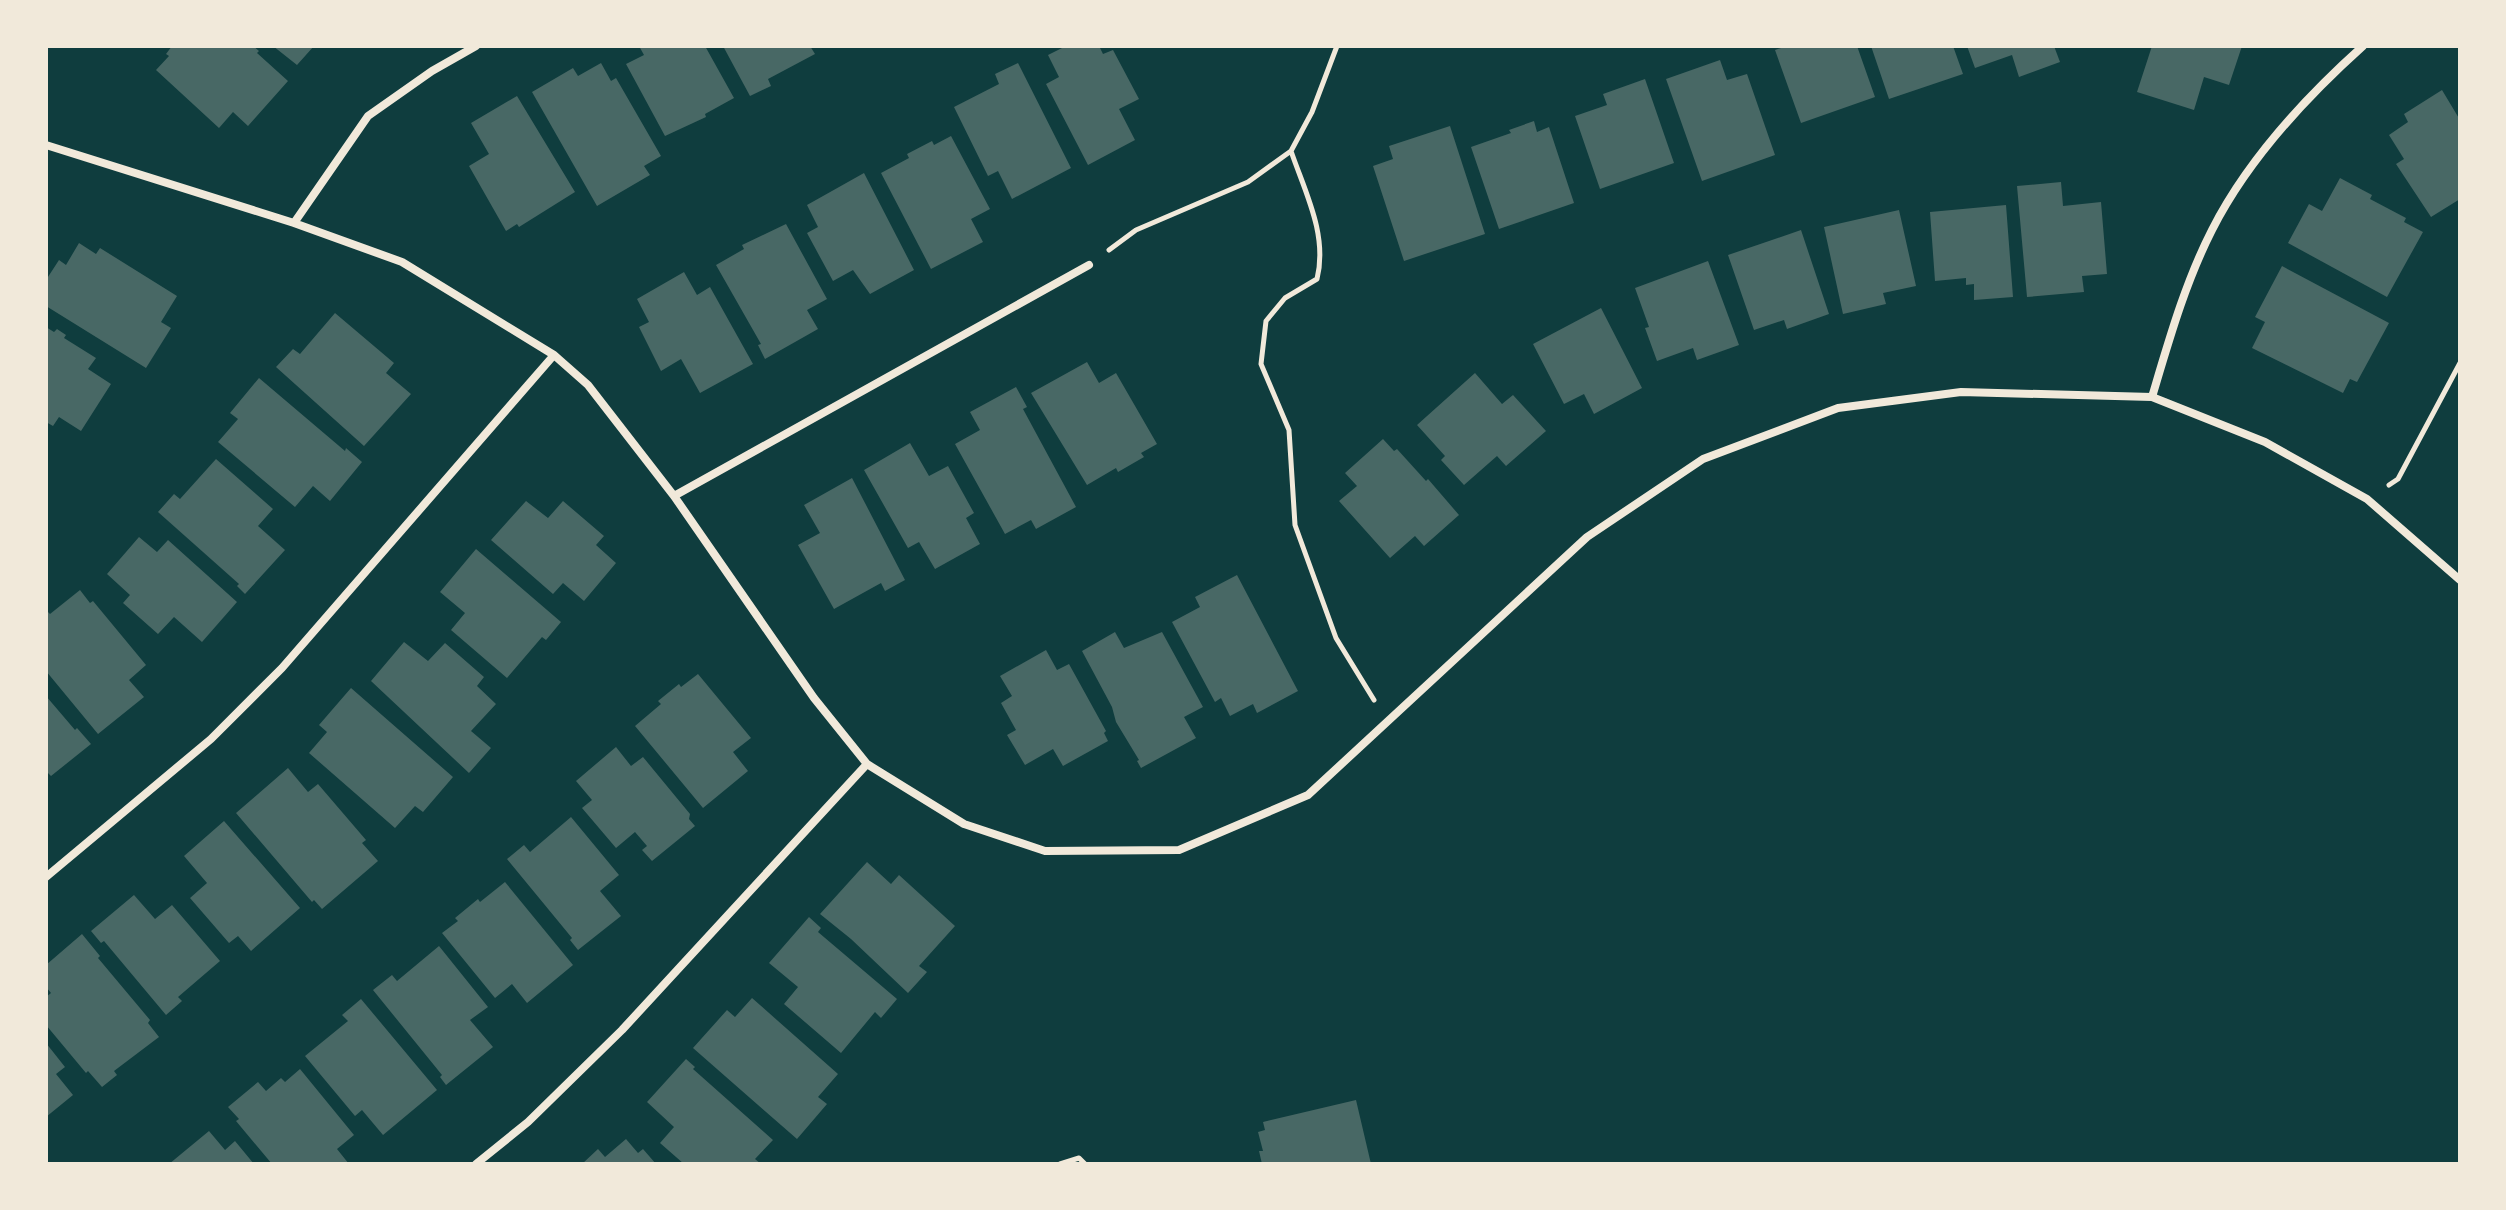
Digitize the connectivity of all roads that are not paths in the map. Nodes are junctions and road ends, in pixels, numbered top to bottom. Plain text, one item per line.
1 (476, 46) edge
2 (2363, 46) edge
3 (46, 145) edge
4 (294, 223) junction
5 (1089, 265) road end
6 (554, 355) junction
7 (2152, 397) junction
8 (674, 496) junction
9 (2460, 580) edge
10 (867, 764) junction
11 (46, 877) edge
12 (476, 1164) edge

1 - 4 street
2 - 7 street
3 - 4 street
4 - 6 street
5 - 8 street
6 - 8 street
6 - 11 street
7 - 9 street
7 - 10 street
8 - 10 street
10 - 12 street

